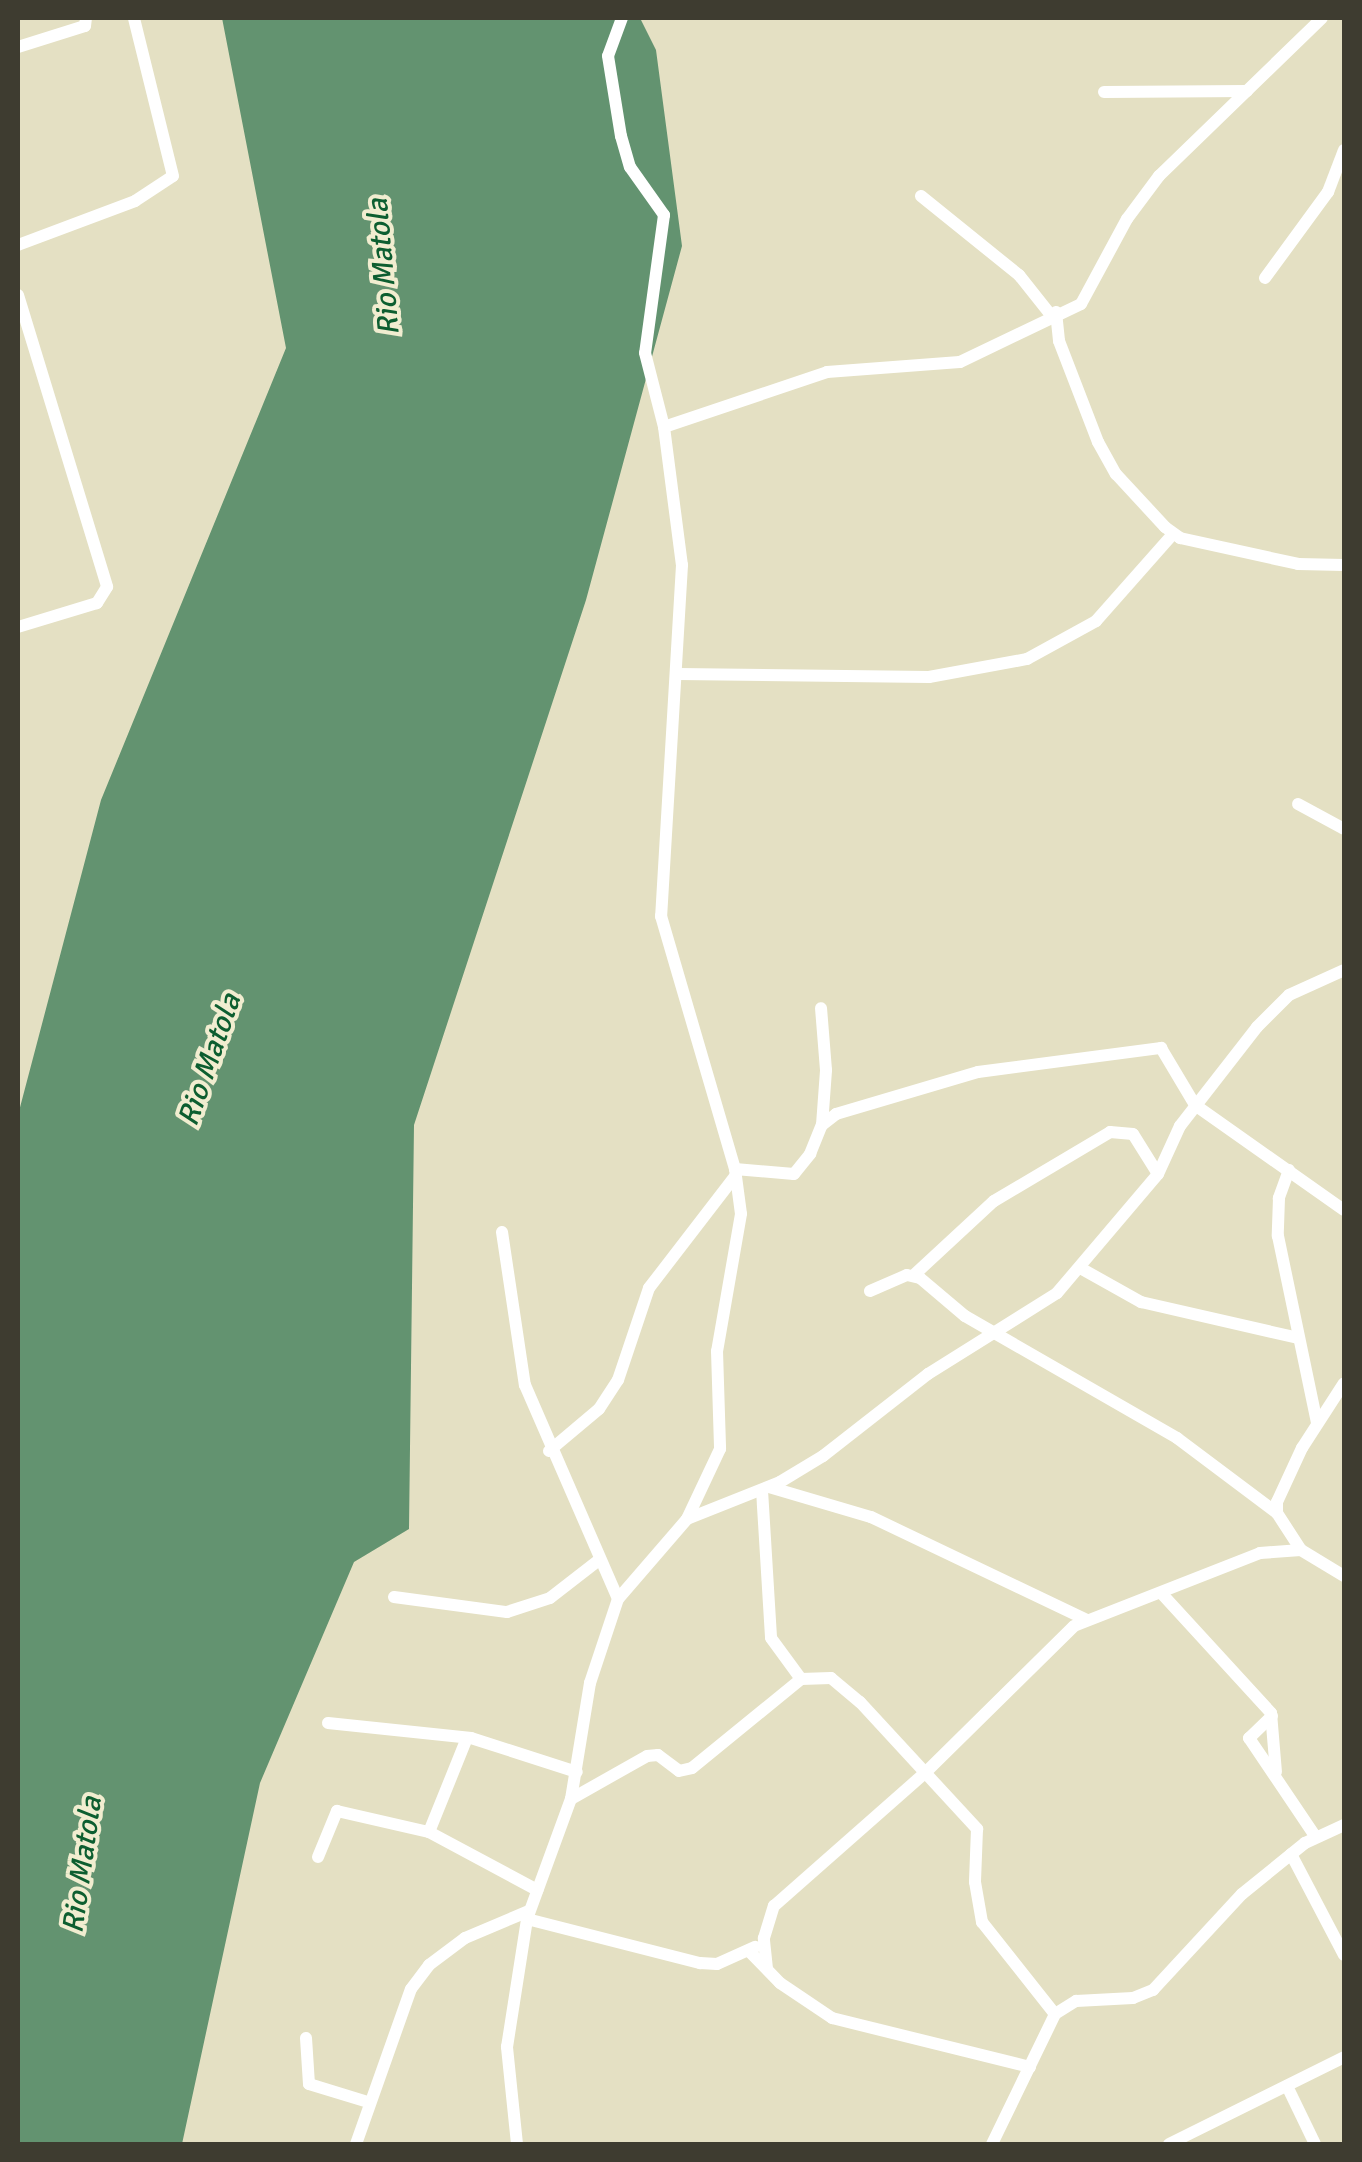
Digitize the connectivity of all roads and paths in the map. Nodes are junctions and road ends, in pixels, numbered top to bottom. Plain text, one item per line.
1 (86, 18) edge
2 (134, 18) edge
3 (622, 18) edge
4 (1322, 18) edge
5 (18, 47) edge
6 (1247, 91) junction
7 (1104, 92) dead end
8 (1344, 150) edge
9 (921, 196) dead end
10 (18, 245) edge
11 (1265, 278) dead end
12 (18, 295) edge
13 (1053, 313) junction
14 (664, 427) junction
15 (1173, 534) junction
16 (1344, 566) edge
17 (18, 627) edge
18 (678, 674) junction
19 (1298, 804) dead end
20 (1344, 829) edge
21 (1344, 970) edge
22 (821, 1008) dead end
23 (1195, 1105) junction
24 (822, 1125) junction
25 (1289, 1170) junction
26 (736, 1172) junction
27 (1158, 1174) junction
28 (1344, 1210) edge
29 (502, 1232) dead end
30 (1082, 1269) junction
31 (914, 1276) junction
32 (870, 1291) dead end
33 (1001, 1333) junction
34 (1298, 1338) junction
35 (1344, 1383) edge
36 (1318, 1423) junction
37 (549, 1450) junction
38 (766, 1489) junction
39 (1277, 1513) junction
40 (687, 1519) junction
41 (1301, 1550) junction
42 (599, 1560) junction
43 (1344, 1576) edge
44 (1163, 1595) junction
45 (394, 1596) dead end
46 (618, 1599) junction
47 (1087, 1620) junction
48 (802, 1679) junction
49 (1272, 1716) junction
50 (328, 1724) dead end
51 (467, 1738) junction
52 (576, 1772) junction
53 (927, 1772) junction
54 (1276, 1772) junction
55 (571, 1799) junction
56 (1344, 1826) edge
57 (429, 1832) junction
58 (1315, 1836) junction
59 (1291, 1854) junction
60 (318, 1858) dead end
61 (537, 1890) junction
62 (528, 1915) junction
63 (764, 1938) junction
64 (750, 1952) junction
65 (1344, 1955) edge
66 (768, 1969) junction
67 (1055, 2014) junction
68 (306, 2038) dead end
69 (1344, 2057) edge
70 (1030, 2067) junction
71 (1287, 2086) junction
72 (368, 2102) junction
73 (356, 2144) edge
74 (518, 2144) edge
75 (992, 2144) edge
76 (1169, 2144) edge
77 (1315, 2144) edge

1 - 5 street
2 - 10 street
3 - 14 street
4 - 6 street
6 - 7 street
6 - 13 street
8 - 11 street
9 - 13 street
12 - 17 street
13 - 14 street
13 - 15 street
14 - 18 street
15 - 16 street
15 - 18 street
18 - 26 street
19 - 20 street
21 - 23 street
22 - 24 street
23 - 24 street
23 - 25 street
23 - 27 street
24 - 26 street
25 - 28 street
25 - 34 street
26 - 37 street
26 - 40 street
27 - 30 street
27 - 31 street
29 - 37 street
30 - 33 street
30 - 34 street
31 - 32 street
31 - 33 street
33 - 38 street
33 - 39 street
34 - 36 street
35 - 36 street
36 - 39 street
37 - 42 street
38 - 40 street
38 - 47 street
38 - 48 street
39 - 41 street
40 - 46 street
41 - 43 street
41 - 44 street
42 - 45 street
42 - 46 street
44 - 47 street
44 - 49 street
46 - 52 street
47 - 53 street
48 - 53 street
48 - 55 street
49 - 54 street
49 - 54 street
50 - 51 street
51 - 52 street
51 - 57 street
52 - 55 street
53 - 63 street
53 - 67 street
54 - 58 street
55 - 61 street
56 - 58 street
57 - 60 street
57 - 61 street
58 - 59 street
59 - 65 street
59 - 67 street
61 - 62 street
62 - 64 street
62 - 72 street
62 - 74 street
63 - 64 street
63 - 66 street
64 - 66 street
66 - 70 street
67 - 70 street
68 - 72 street
69 - 71 street
70 - 75 street
71 - 76 street
71 - 77 street
72 - 73 street

